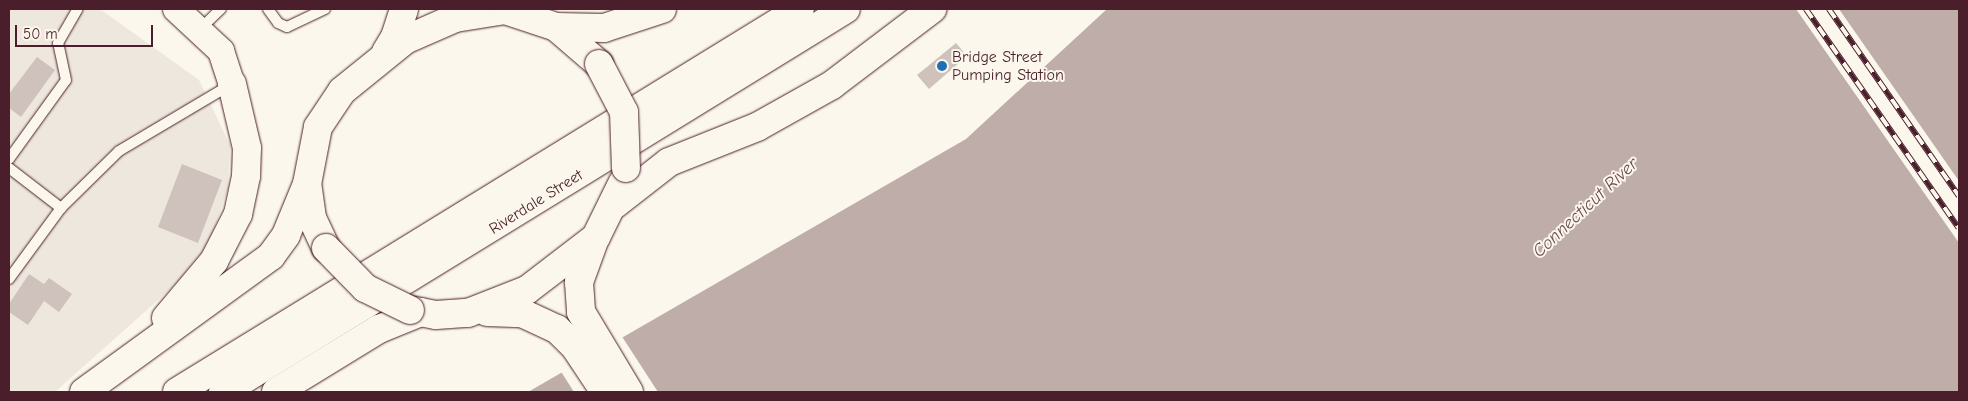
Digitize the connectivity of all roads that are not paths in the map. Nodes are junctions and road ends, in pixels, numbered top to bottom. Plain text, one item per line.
1 (78, 9) edge
2 (176, 9) edge
3 (222, 9) edge
4 (268, 9) edge
5 (325, 9) edge
6 (404, 9) edge
7 (502, 9) edge
8 (662, 9) edge
9 (800, 9) edge
10 (846, 9) edge
11 (932, 9) edge
12 (556, 27) junction
13 (200, 29) junction
14 (382, 57) junction
15 (232, 84) junction
16 (9, 158) edge
17 (9, 168) edge
18 (307, 184) junction
19 (614, 205) junction
20 (61, 208) junction
21 (596, 237) junction
22 (9, 279) edge
23 (415, 311) junction
24 (468, 313) junction
25 (573, 326) junction
26 (134, 354) junction
27 (84, 392) edge
28 (176, 392) edge
29 (223, 392) edge
30 (276, 392) edge
31 (605, 392) edge
32 (629, 392) edge

1 - 16 lane
2 - 13 street
3 - 13 lane
4 - 5 lane
6 - 14 main road
7 - 12 main road
7 - 14 main road
8 - 12 main road
9 - 28 main road, Riverdale Street
10 - 29 main road, Riverdale Street
11 - 19 main road
12 - 19 main road, bridge
13 - 15 street
14 - 18 main road
15 - 20 lane
15 - 26 main road
17 - 20 lane
18 - 23 main road, bridge
18 - 26 main road
19 - 21 main road
20 - 22 lane
21 - 24 main road
21 - 25 main road
23 - 24 main road
23 - 30 main road
24 - 25 main road
25 - 31 main road
25 - 32 main road
26 - 27 main road

